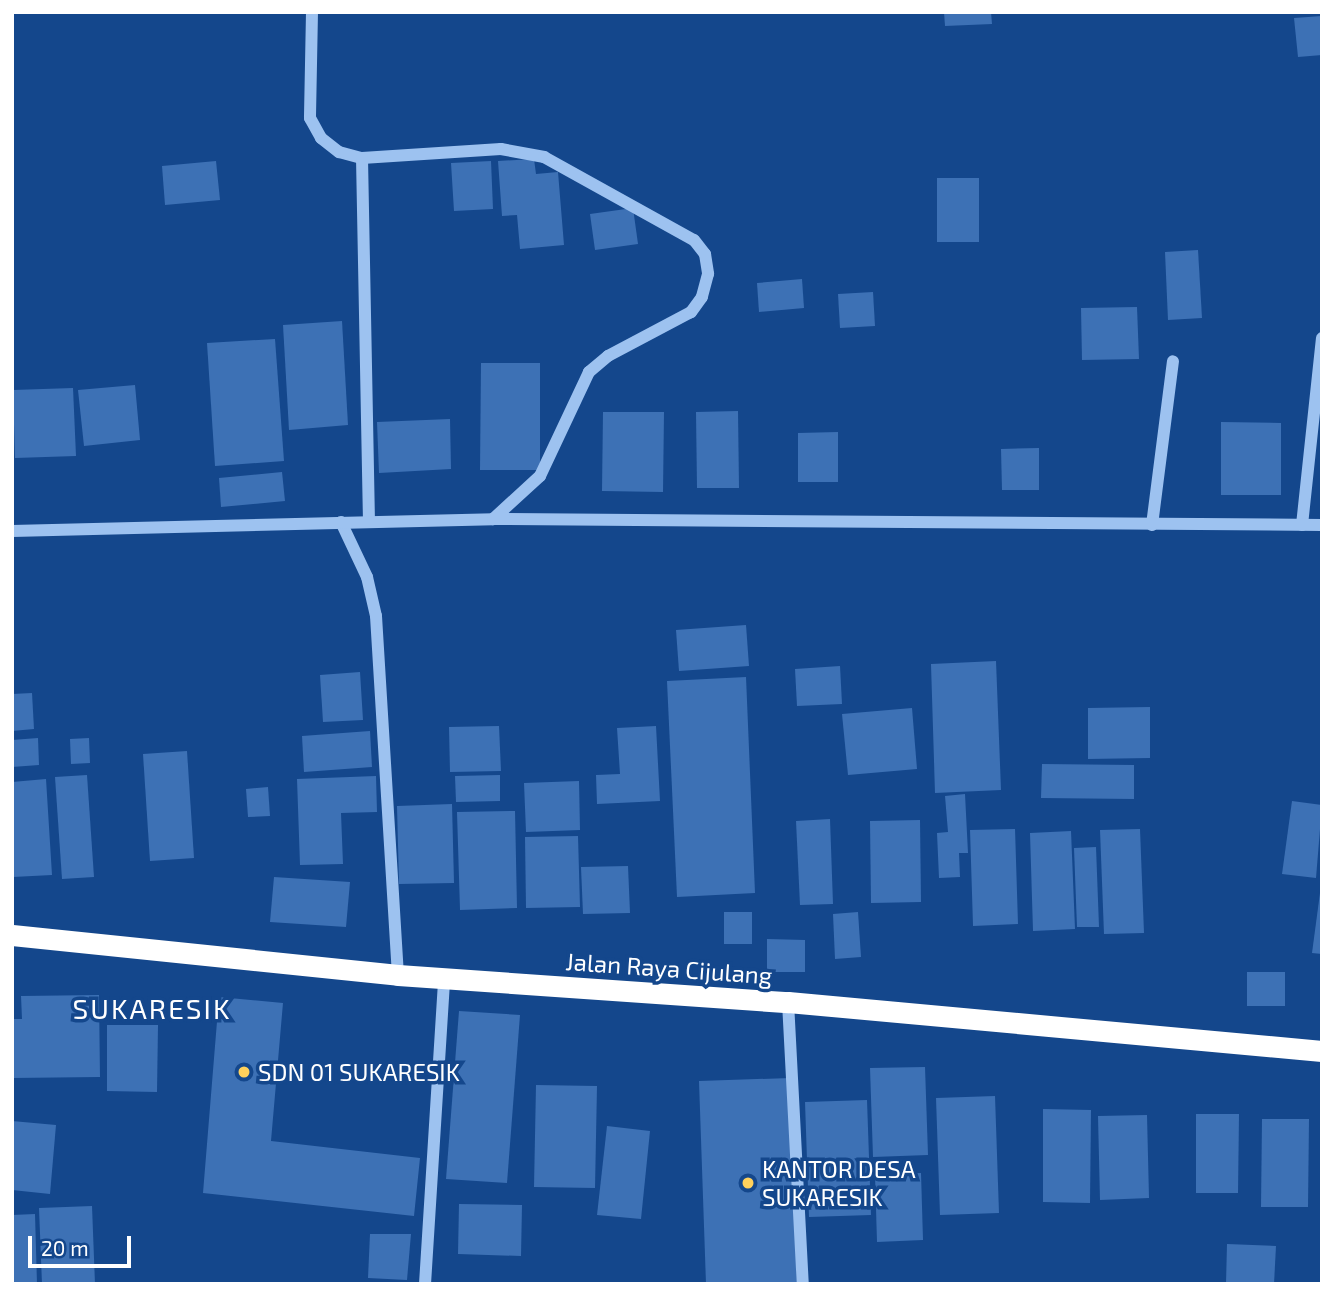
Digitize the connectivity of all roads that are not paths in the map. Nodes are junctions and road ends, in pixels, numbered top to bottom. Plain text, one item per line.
1 (312, 12) edge
2 (362, 158) junction
3 (1322, 338) edge
4 (1173, 361) dead end
5 (493, 519) junction
6 (369, 521) junction
7 (341, 522) junction
8 (1152, 525) junction
9 (1302, 525) junction
10 (1322, 525) edge
11 (12, 531) edge
12 (12, 935) edge
13 (398, 975) junction
14 (444, 978) junction
15 (788, 1002) junction
16 (1322, 1051) edge
17 (425, 1284) edge
18 (803, 1284) edge

1 - 2 street
2 - 5 street
2 - 6 street
3 - 9 street
4 - 8 street
5 - 6 street
5 - 8 street
6 - 7 street
7 - 11 street
7 - 13 street
8 - 9 street
9 - 10 street
12 - 13 highway, Jalan Raya Cijulang
13 - 14 highway, Jalan Raya Cijulang
14 - 15 highway, Jalan Raya Cijulang
14 - 17 street
15 - 16 highway, Jalan Raya Cijulang
15 - 18 street

